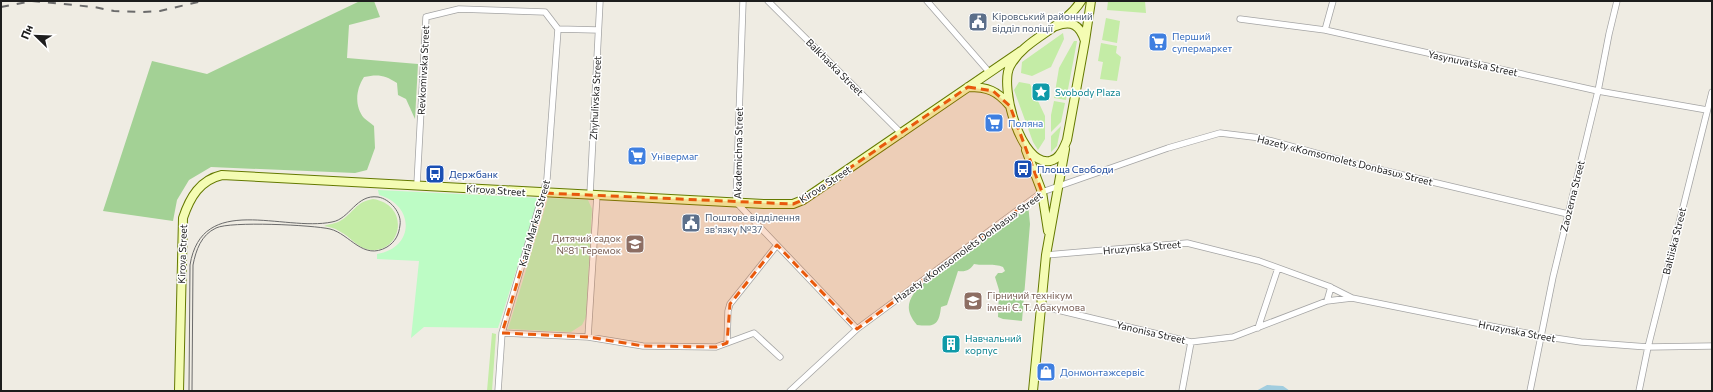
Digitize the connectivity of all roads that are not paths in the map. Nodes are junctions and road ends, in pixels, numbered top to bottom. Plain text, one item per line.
1 (600, 1) edge
2 (743, 1) edge
3 (768, 1) edge
4 (927, 1) edge
5 (1081, 1) edge
6 (1091, 1) edge
7 (1333, 1) edge
8 (1618, 1) edge
9 (1240, 19) dead end
10 (1056, 26) junction
11 (558, 30) junction
12 (598, 30) junction
13 (1325, 30) junction
14 (1085, 42) junction
15 (1021, 51) junction
16 (990, 73) junction
17 (968, 87) junction
18 (1598, 91) junction
19 (1712, 92) edge
20 (1010, 106) junction
21 (1707, 110) junction
22 (902, 134) junction
23 (1067, 140) junction
24 (1024, 145) junction
25 (417, 184) junction
26 (1059, 185) junction
27 (1042, 192) junction
28 (544, 193) junction
29 (594, 195) junction
30 (736, 202) junction
31 (1568, 214) junction
32 (1049, 238) junction
33 (777, 245) junction
34 (1046, 256) junction
35 (1259, 261) junction
36 (1278, 268) junction
37 (1329, 286) junction
38 (1352, 298) junction
39 (1327, 301) junction
40 (1041, 306) junction
41 (1258, 328) junction
42 (857, 329) junction
43 (502, 333) junction
44 (1541, 336) junction
45 (588, 337) junction
46 (1191, 342) junction
47 (727, 343) junction
48 (1712, 346) edge
49 (1648, 347) junction
50 (780, 357) dead end
51 (179, 391) edge
52 (498, 391) edge
53 (790, 391) edge
54 (1033, 391) edge
55 (1182, 391) edge
56 (1530, 391) edge
57 (1639, 391) edge

1 - 12 street, Zhyhulivska Street
2 - 30 street, Akademichna Street
3 - 22 street, Balkhaska Street
4 - 16 street
5 - 10 main road, Kirova Street
6 - 14 main road, Kirova Street
7 - 13 street
8 - 18 street, Zaozerna Street
9 - 13 street, Yasynuvatska Street
10 - 14 main road
10 - 15 main road, Kirova Street
11 - 12 street
11 - 25 street, Revkomivska Street
11 - 28 street, Karla Marksa Street
12 - 29 street, Zhyhulivska Street
13 - 18 street, Yasynuvatska Street
14 - 23 main road, Kirova Street
15 - 16 main road, Kirova Street
15 - 20 main road, Kirova Street
16 - 17 main road, Kirova Street
17 - 20 main road, Kirova Street
17 - 22 main road, Kirova Street
18 - 21 street, Yasynuvatska Street
18 - 31 street, Zaozerna Street
19 - 21 street, Baltiiska Street
20 - 24 main road, Kirova Street
21 - 49 street, Baltiiska Street
22 - 30 main road, Kirova Street
23 - 24 main road, Kirova Street
23 - 26 main road
24 - 27 main road
25 - 28 main road, Kirova Street
25 - 51 main road, Kirova Street
26 - 27 street, Hazety «Komsomolets Donbasu» Street
26 - 31 street, Hazety «Komsomolets Donbasu» Street
26 - 32 main road
27 - 32 main road
27 - 42 street, Hazety «Komsomolets Donbasu» Street
28 - 29 main road, Kirova Street
28 - 43 street, Karla Marksa Street
29 - 30 main road, Kirova Street
29 - 45 street, Zhyhulivska Street
30 - 33 street, Akademichna Street
31 - 44 street, Zaozerna Street
32 - 34 main road
33 - 42 street, Akademichna Street
33 - 47 street
34 - 35 street, Hruzynska Street
34 - 40 main road
35 - 36 street, Hruzynska Street
35 - 37 street, Hruzynska Street
36 - 37 street, Hruzynska Street
36 - 41 street
37 - 38 street, Hruzynska Street
37 - 39 street
38 - 39 street, Yanonisa Street
38 - 44 street, Hruzynska Street
39 - 41 street, Yanonisa Street
40 - 46 street, Yanonisa Street
40 - 54 main road
41 - 46 street, Yanonisa Street
42 - 53 street, Hazety «Komsomolets Donbasu» Street
43 - 45 street
43 - 52 street, Karla Marksa Street
44 - 49 street, Hruzynska Street
44 - 56 street, Zaozerna Street
45 - 47 street
46 - 55 street
47 - 50 street
48 - 49 street, Hruzynska Street
49 - 57 street, Baltiiska Street

